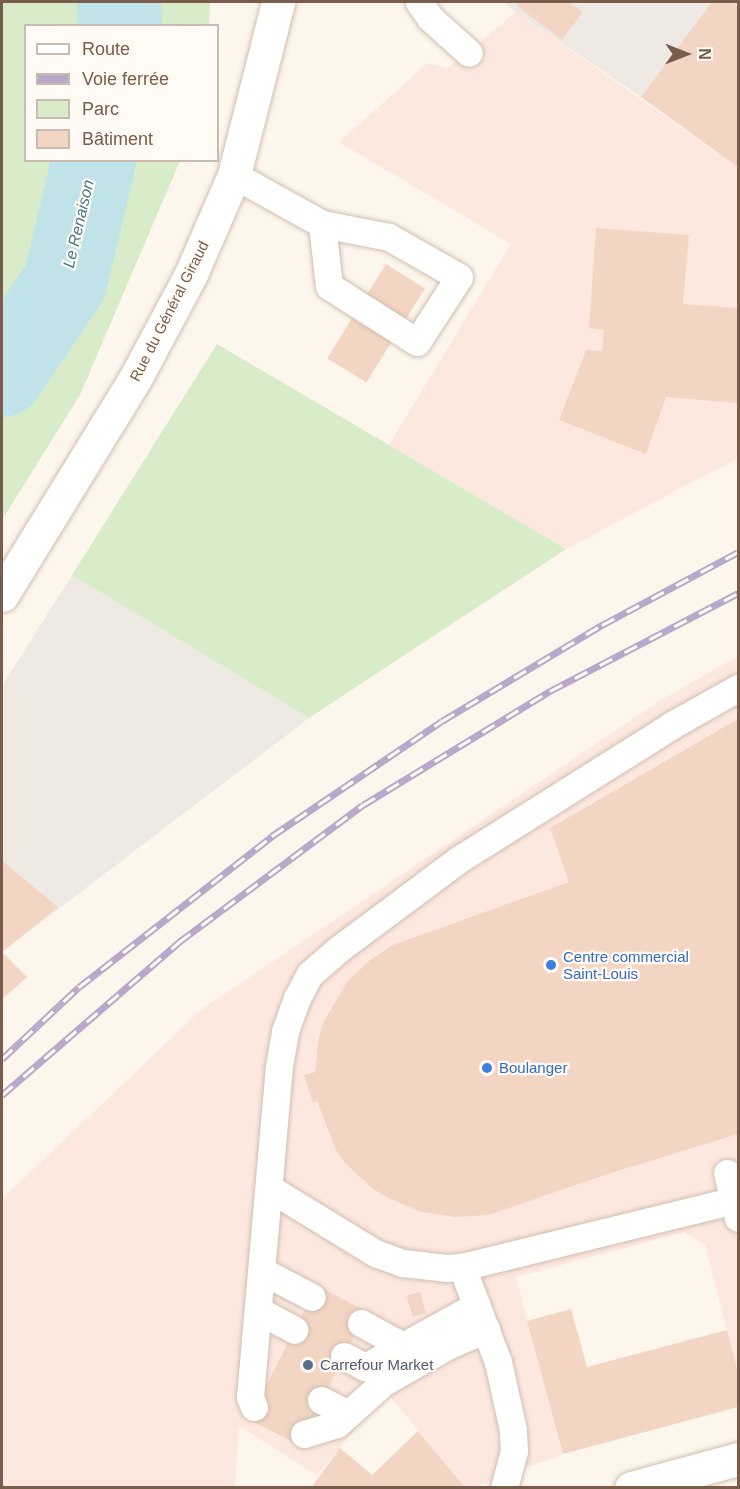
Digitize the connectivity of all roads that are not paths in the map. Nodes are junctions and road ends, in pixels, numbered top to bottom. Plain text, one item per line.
1 (278, 2) edge
2 (419, 2) edge
3 (469, 53) dead end
4 (234, 175) junction
5 (322, 224) junction
6 (2, 595) edge
7 (738, 688) edge
8 (728, 1173) dead end
9 (269, 1188) junction
10 (736, 1209) edge
11 (462, 1267) junction
12 (262, 1271) junction
13 (312, 1297) dead end
14 (259, 1311) junction
15 (481, 1317) junction
16 (361, 1323) dead end
17 (294, 1330) dead end
18 (404, 1346) junction
19 (344, 1356) dead end
20 (321, 1400) dead end
21 (254, 1407) dead end
22 (348, 1414) junction
23 (304, 1434) dead end
24 (738, 1459) edge
25 (504, 1488) edge
26 (631, 1488) edge

1 - 4 street, Rue du Général Giraud
2 - 3 lane
4 - 5 lane
4 - 6 street, Rue du Général Giraud
5 - 5 lane
7 - 9 lane
8 - 10 lane
9 - 11 lane
9 - 12 lane
10 - 11 lane
11 - 15 lane
12 - 13 lane
12 - 14 lane
14 - 17 lane
14 - 21 lane
15 - 18 lane
15 - 22 lane
15 - 25 lane
16 - 18 lane
18 - 19 lane
20 - 22 lane
22 - 23 lane
24 - 26 street

